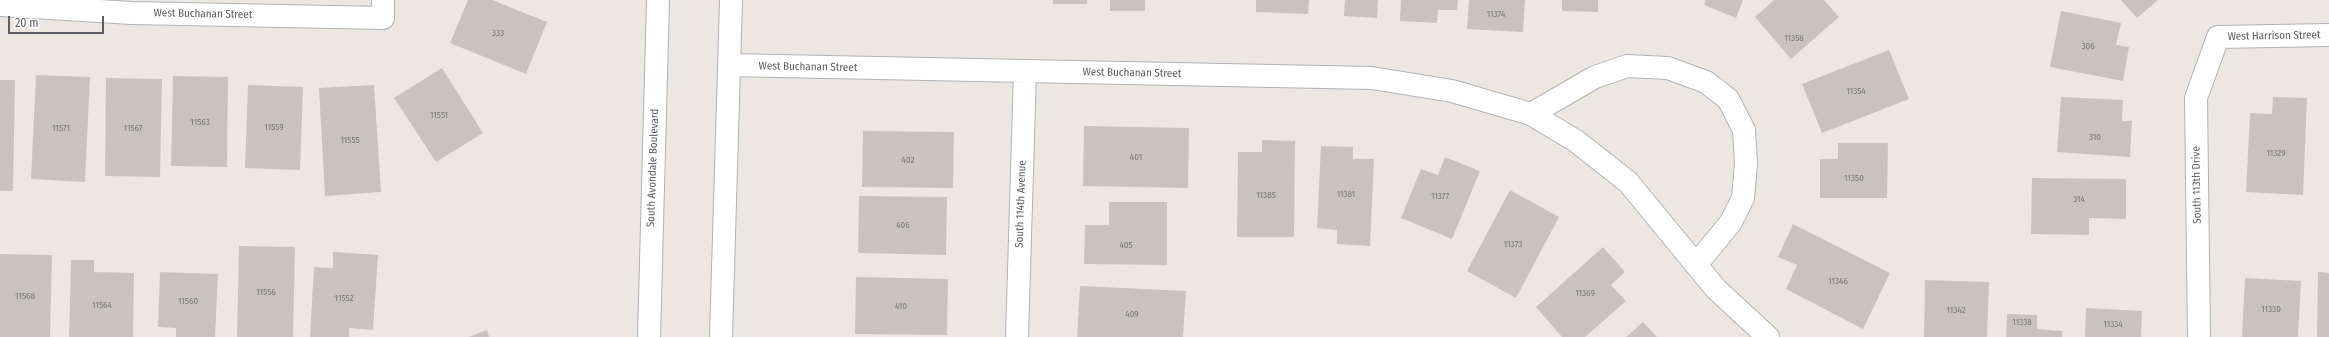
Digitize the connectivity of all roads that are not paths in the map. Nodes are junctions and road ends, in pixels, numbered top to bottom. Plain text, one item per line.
1 (658, 0) edge
2 (731, 0) edge
3 (0, 5) edge
4 (383, 9) edge
5 (2329, 35) edge
6 (2218, 37) joint
7 (729, 65) junction
8 (1025, 71) junction
9 (1531, 114) junction
10 (1696, 265) junction
11 (649, 337) edge
12 (721, 337) edge
13 (1017, 337) edge
14 (1768, 337) edge
15 (2199, 337) edge

1 - 11 street, South Avondale Boulevard
2 - 7 street
3 - 4 street, West Buchanan Street
5 - 6 street, West Harrison Street
6 - 15 street, South 113th Drive
7 - 8 street, West Buchanan Street
7 - 12 street
8 - 9 street, West Buchanan Street
8 - 13 street, South 114th Avenue
9 - 10 street, West Buchanan Street
9 - 10 street
10 - 14 street, West Buchanan Street

